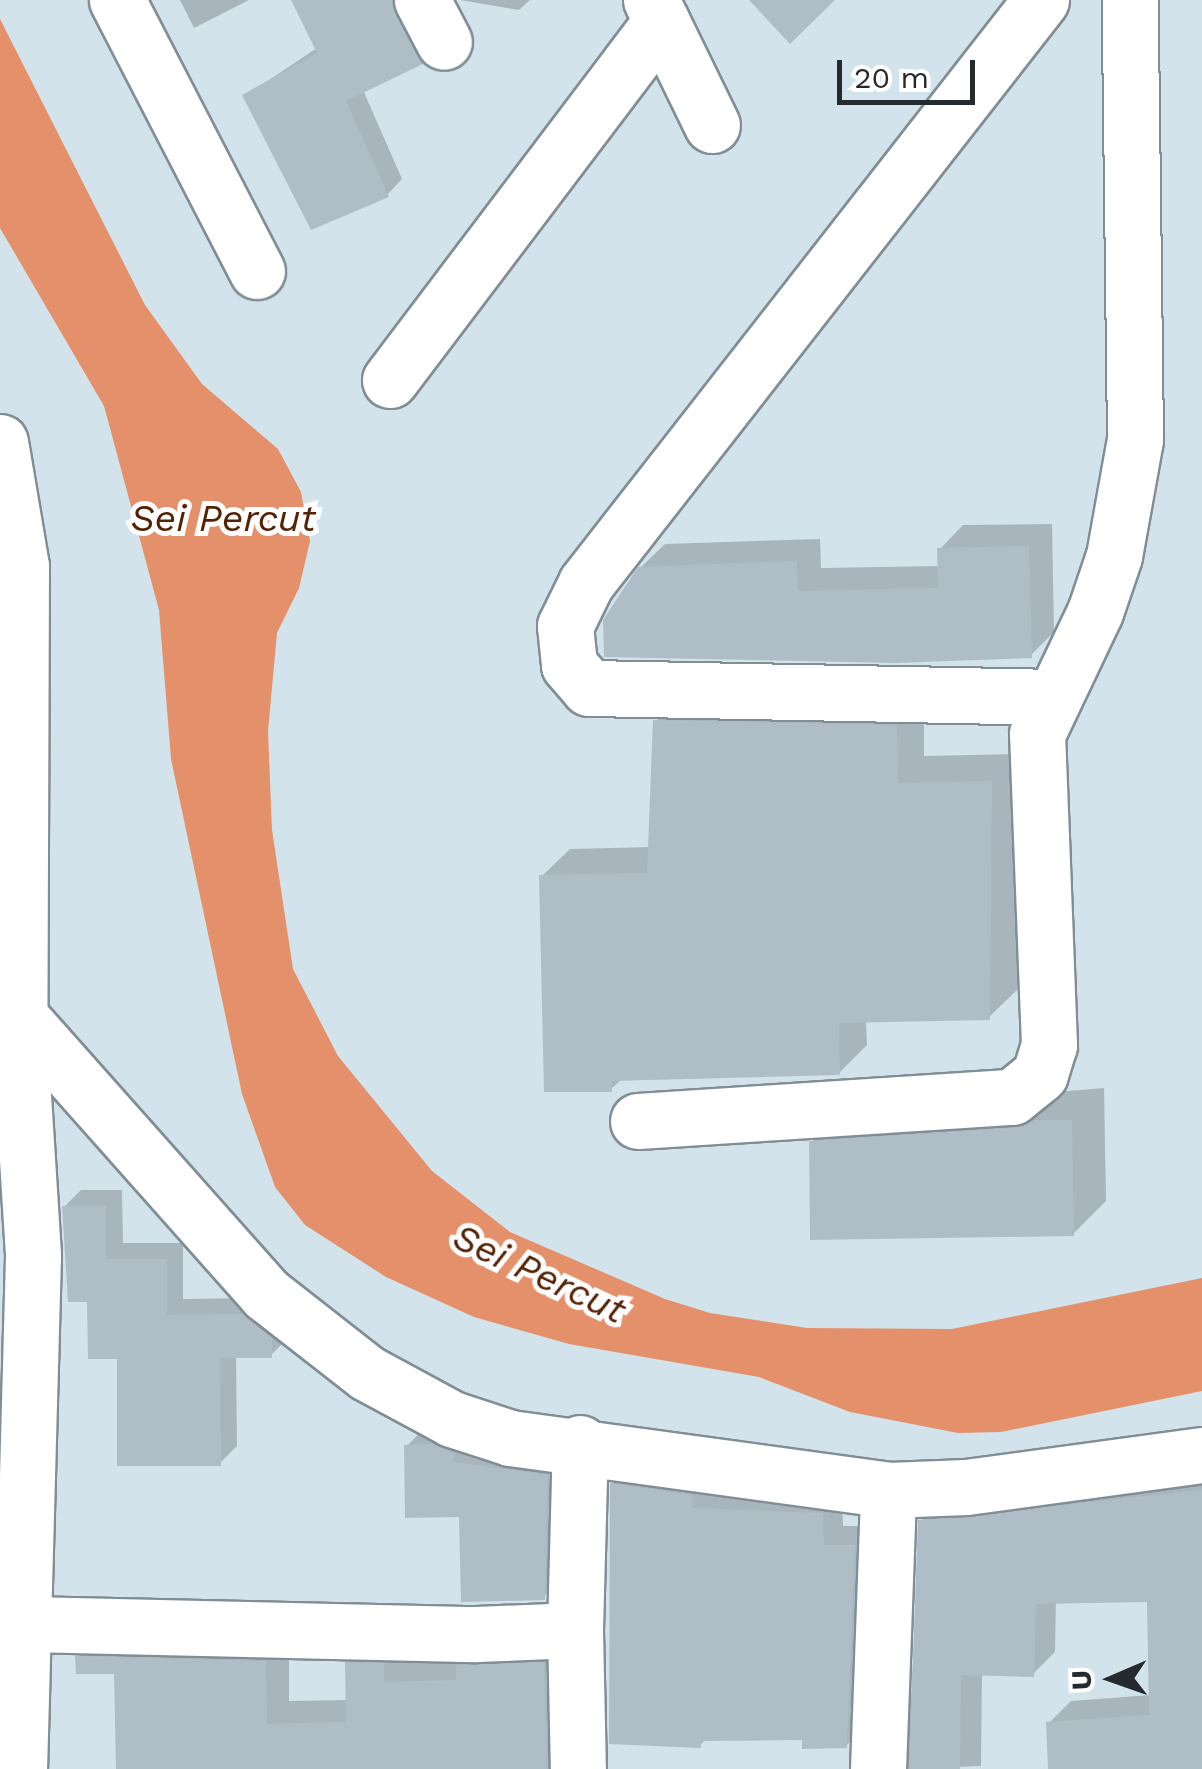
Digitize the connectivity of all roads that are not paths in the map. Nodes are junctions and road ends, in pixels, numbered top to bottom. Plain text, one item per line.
1 (116, 0) edge
2 (1041, 0) edge
3 (1130, 0) edge
4 (656, 10) edge
5 (712, 124) dead end
6 (258, 271) dead end
7 (390, 380) dead end
8 (0, 442) edge
9 (10, 565) edge
10 (1052, 696) junction
11 (10, 816) edge
12 (13, 1027) edge
13 (638, 1121) dead end
14 (580, 1444) junction
15 (1202, 1455) edge
16 (888, 1490) junction
17 (13, 1517) edge
18 (27, 1624) junction
19 (575, 1630) junction
20 (19, 1769) edge
21 (578, 1769) edge
22 (878, 1769) edge

1 - 6 street
2 - 10 street
3 - 10 street
4 - 5 street
4 - 7 street
8 - 9 street
9 - 11 street
10 - 13 street
11 - 12 street
12 - 14 street
12 - 17 street
14 - 16 street
14 - 19 street
15 - 16 street
16 - 22 street
17 - 18 street
18 - 19 street
18 - 20 street
19 - 21 street

